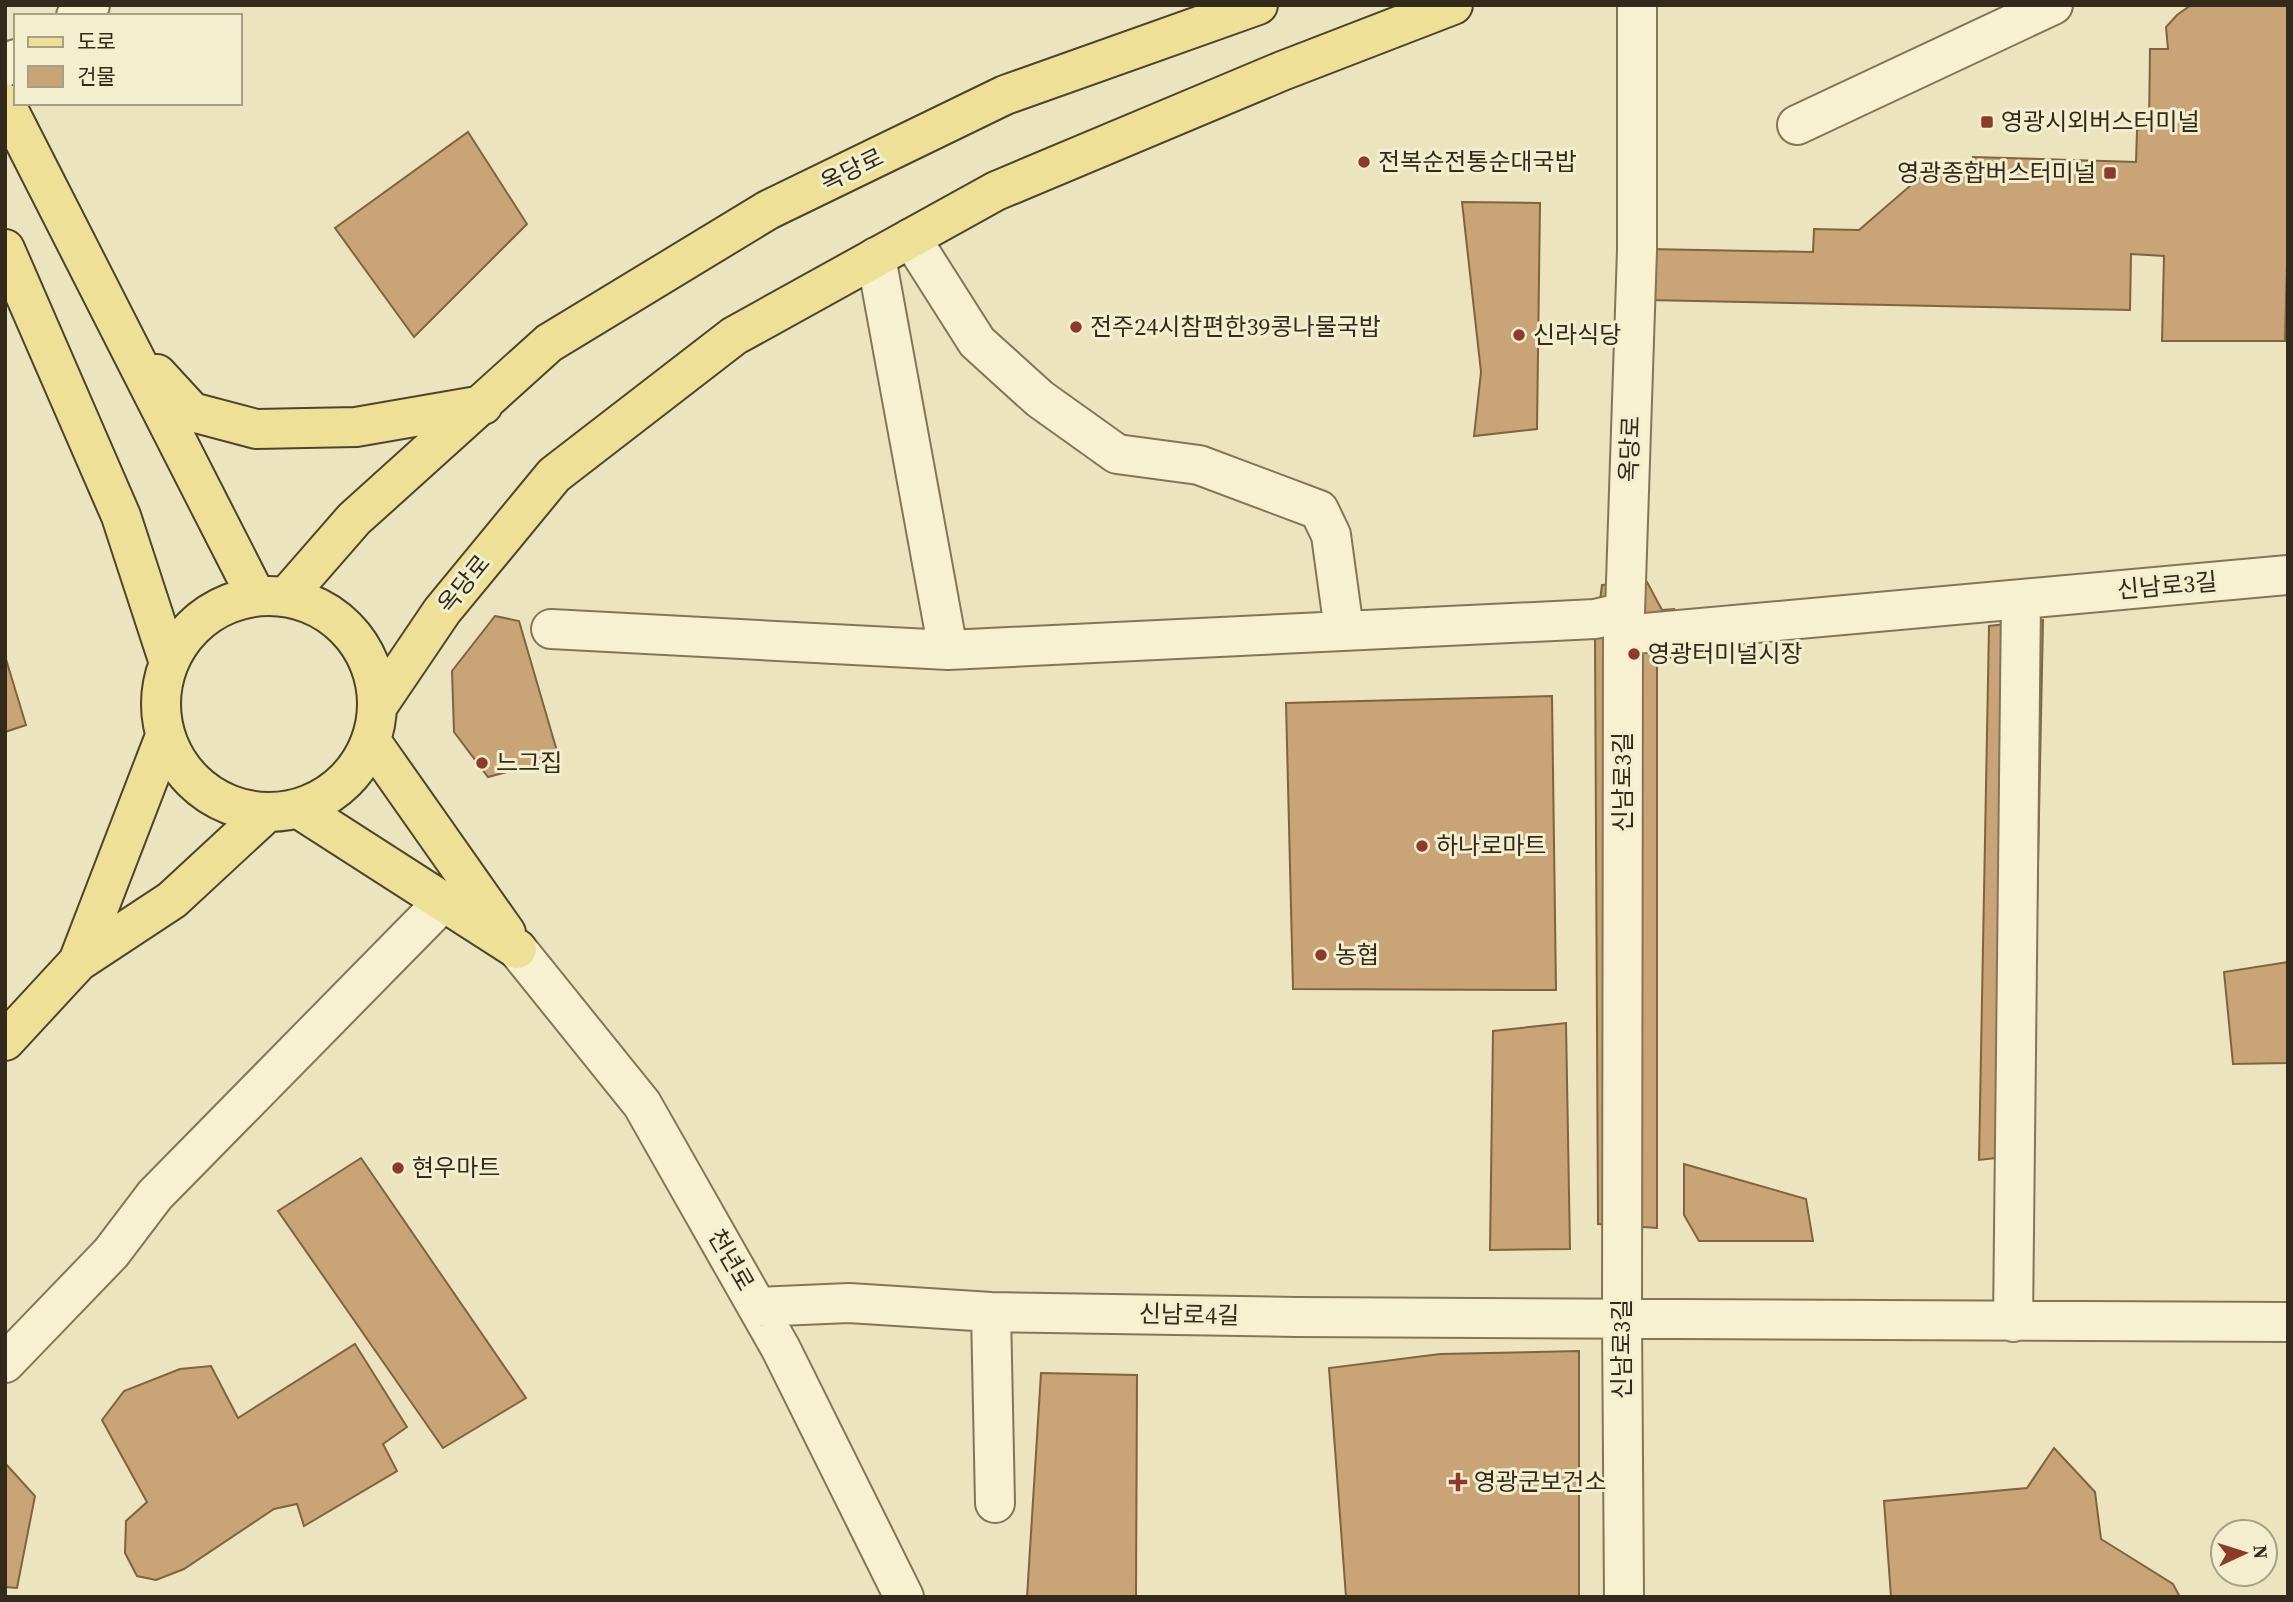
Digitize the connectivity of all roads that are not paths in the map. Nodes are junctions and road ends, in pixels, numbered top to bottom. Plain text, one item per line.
1 (1258, 5) edge
2 (1453, 5) edge
3 (1637, 5) edge
4 (2053, 5) edge
5 (5, 103) edge
6 (1797, 125) dead end
7 (911, 238) junction
8 (5, 249) edge
9 (876, 257) junction
10 (127, 342) junction
11 (483, 405) junction
12 (2288, 575) edge
13 (271, 597) junction
14 (2021, 600) junction
15 (1624, 623) junction
16 (551, 629) dead end
17 (1345, 630) junction
18 (948, 650) junction
19 (169, 663) junction
20 (374, 724) junction
21 (165, 736) junction
22 (282, 811) junction
23 (443, 902) junction
24 (517, 949) junction
25 (78, 962) junction
26 (5, 1041) edge
27 (757, 1307) junction
28 (991, 1312) junction
29 (1622, 1317) junction
30 (2013, 1322) junction
31 (2288, 1322) edge
32 (5, 1363) edge
33 (995, 1503) dead end
34 (904, 1597) edge
35 (1624, 1597) edge

1 - 11 main road, 옥당로
2 - 7 main road, 옥당로
3 - 15 street, 옥당로
4 - 6 street
5 - 10 main road
7 - 9 main road, 옥당로
7 - 17 street
8 - 19 main road
9 - 18 street
9 - 20 main road, 옥당로
10 - 11 main road
10 - 13 main road
11 - 13 main road, 옥당로
12 - 14 street, 신남로3길
13 - 19 main road
13 - 20 main road
14 - 15 street, 신남로3길
14 - 30 street
15 - 17 street
15 - 29 street, 신남로3길
16 - 18 street
17 - 18 street
19 - 21 main road
20 - 22 main road, 옥당로
20 - 24 main road
21 - 22 main road
21 - 25 main road
22 - 23 main road
22 - 25 main road, 옥당로
23 - 24 main road
23 - 32 street
24 - 27 street, 천년로
25 - 26 main road
27 - 28 street, 신남로4길
27 - 34 street, 천년로
28 - 29 street, 신남로4길
28 - 33 street
29 - 30 street, 신남로4길
29 - 35 street, 신남로3길
30 - 31 street, 신남로4길

